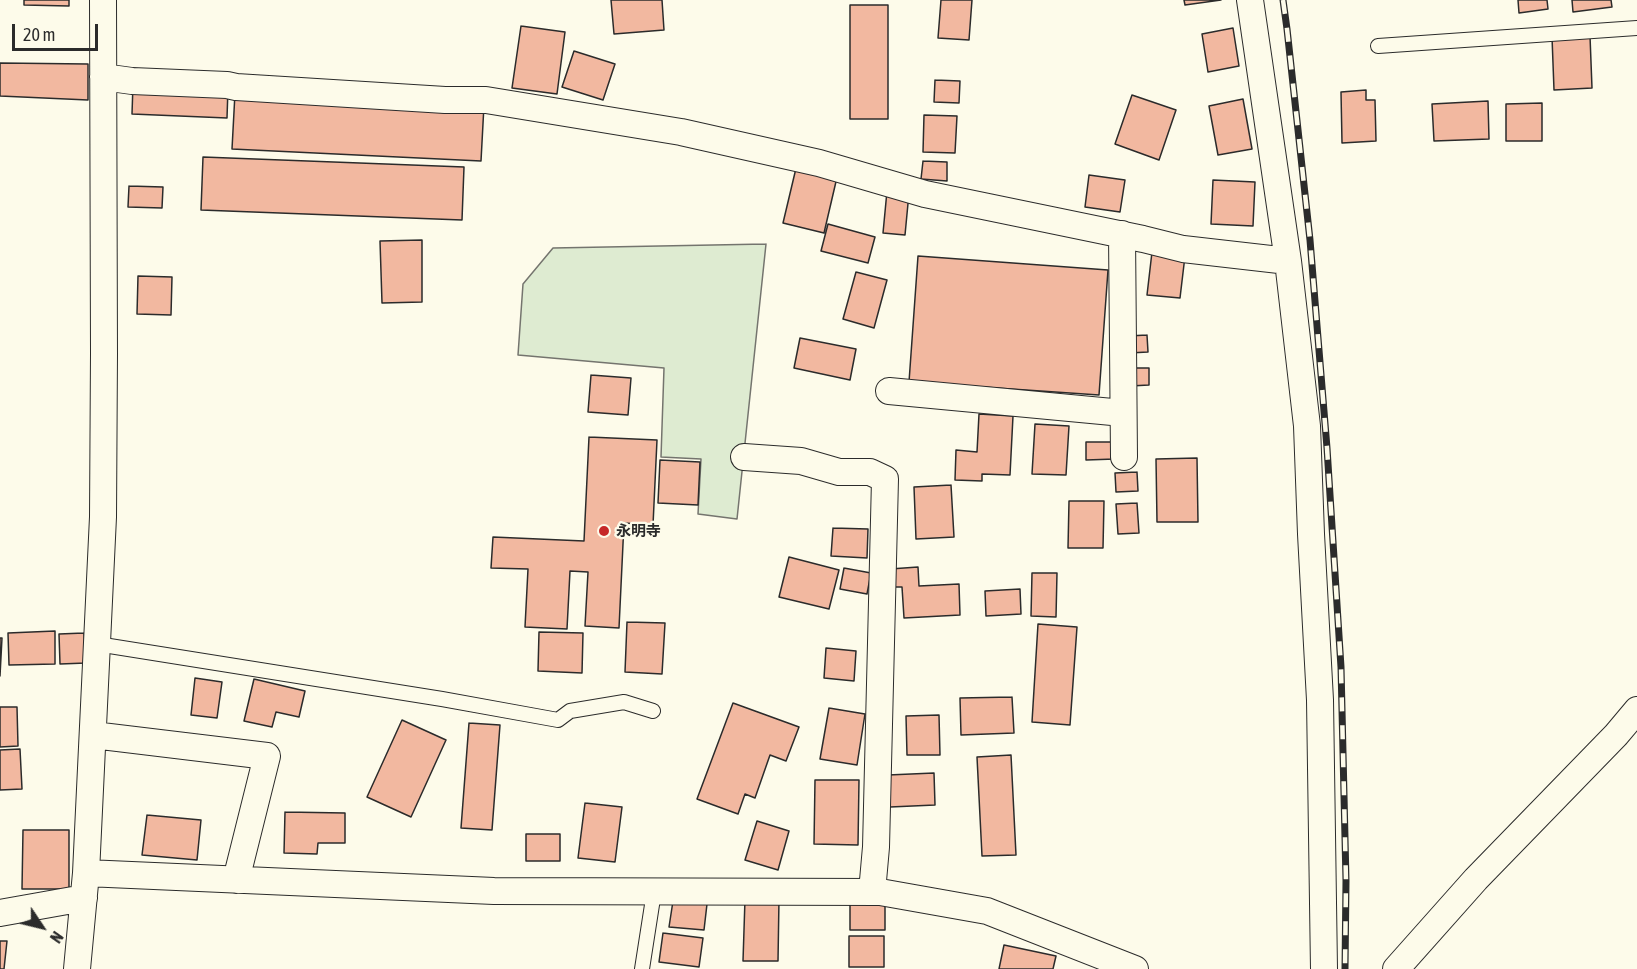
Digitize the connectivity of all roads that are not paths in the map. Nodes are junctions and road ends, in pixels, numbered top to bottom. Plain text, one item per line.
1 (103, 0) edge
2 (1250, 0) edge
3 (1637, 28) edge
4 (1378, 46) dead end
5 (103, 77) junction
6 (1122, 234) junction
7 (1288, 261) junction
8 (889, 392) dead end
9 (1123, 413) junction
10 (744, 457) dead end
11 (1124, 457) dead end
12 (97, 644) junction
13 (1637, 710) edge
14 (653, 711) dead end
15 (93, 735) junction
16 (236, 880) junction
17 (85, 885) junction
18 (654, 892) junction
19 (872, 892) junction
20 (0, 913) edge
21 (77, 969) edge
22 (642, 969) edge
23 (1135, 969) edge
24 (1324, 969) edge
25 (1396, 969) edge

1 - 5 street
2 - 7 street
3 - 4 lane
5 - 6 street
5 - 12 street
6 - 7 street
6 - 9 street
7 - 24 street
8 - 9 street
9 - 11 street
10 - 19 street
12 - 14 lane
12 - 15 street
13 - 25 street
15 - 16 street
15 - 17 street
16 - 17 street
16 - 18 street
17 - 20 street
17 - 21 street
18 - 19 street
18 - 22 lane
19 - 23 street

